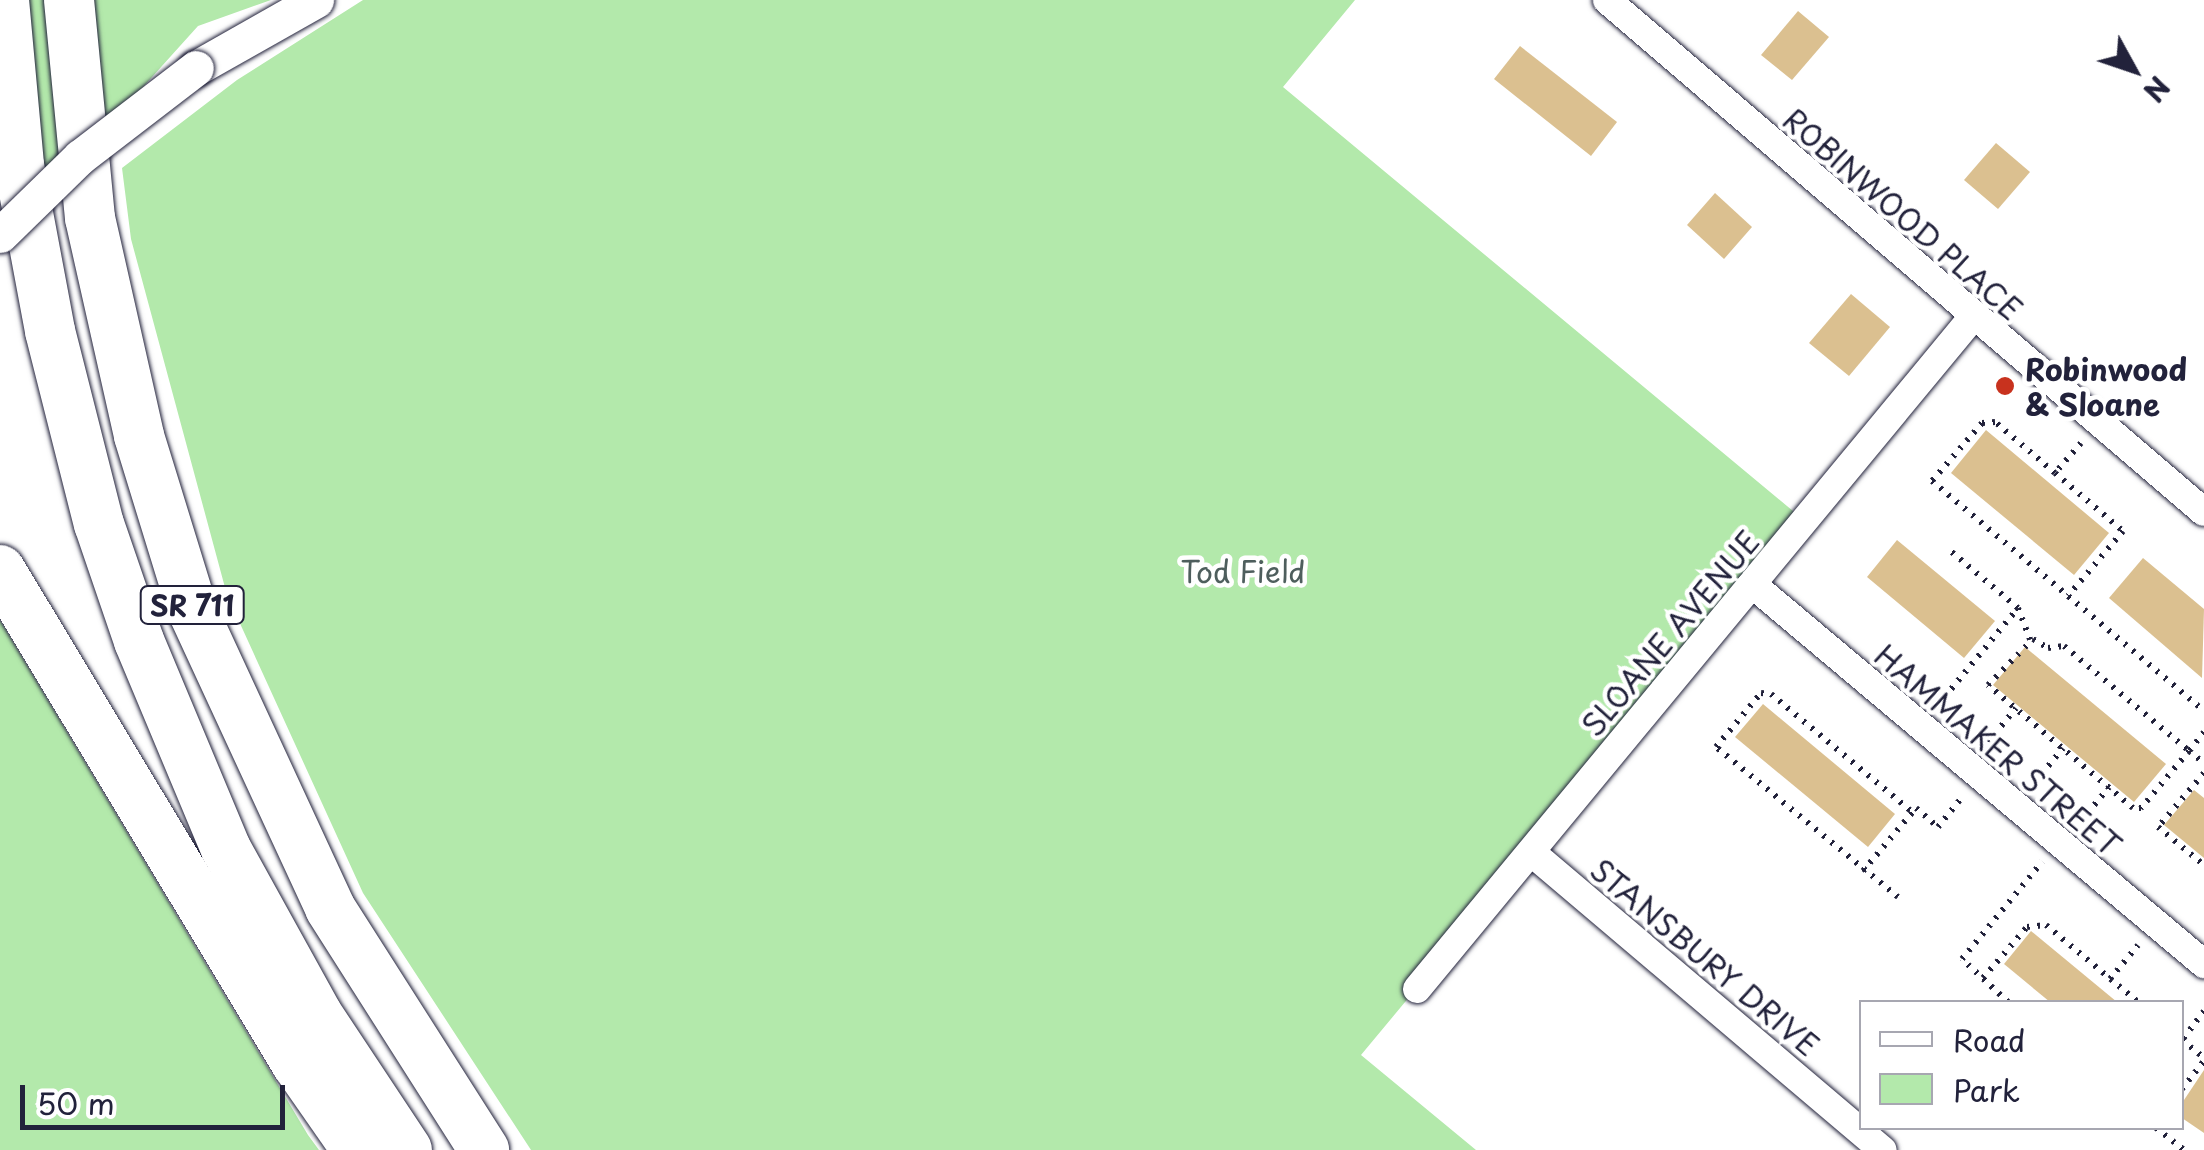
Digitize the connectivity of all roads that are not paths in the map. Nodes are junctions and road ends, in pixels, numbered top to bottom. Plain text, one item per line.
1 (4, 0) edge
2 (68, 0) edge
3 (316, 0) edge
4 (1608, 0) edge
5 (0, 235) edge
6 (1972, 318) junction
7 (2204, 512) edge
8 (0, 570) edge
9 (1752, 584) junction
10 (1531, 852) junction
11 (2204, 964) edge
12 (1417, 989) dead end
13 (1859, 1129) edge
14 (1860, 1130) edge
15 (357, 1150) edge
16 (407, 1150) edge
17 (484, 1150) edge
18 (1884, 1150) edge

1 - 16 highway, SR 711
2 - 17 highway, SR 711
3 - 5 street, bridge
4 - 6 street, ROBINWOOD PLACE
6 - 7 street, ROBINWOOD PLACE
6 - 9 street, SLOANE AVENUE
8 - 15 highway
9 - 10 street, SLOANE AVENUE
9 - 11 street, HAMMAKER STREET
10 - 12 street, SLOANE AVENUE
10 - 13 street, STANSBURY DRIVE
14 - 18 street, STANSBURY DRIVE

